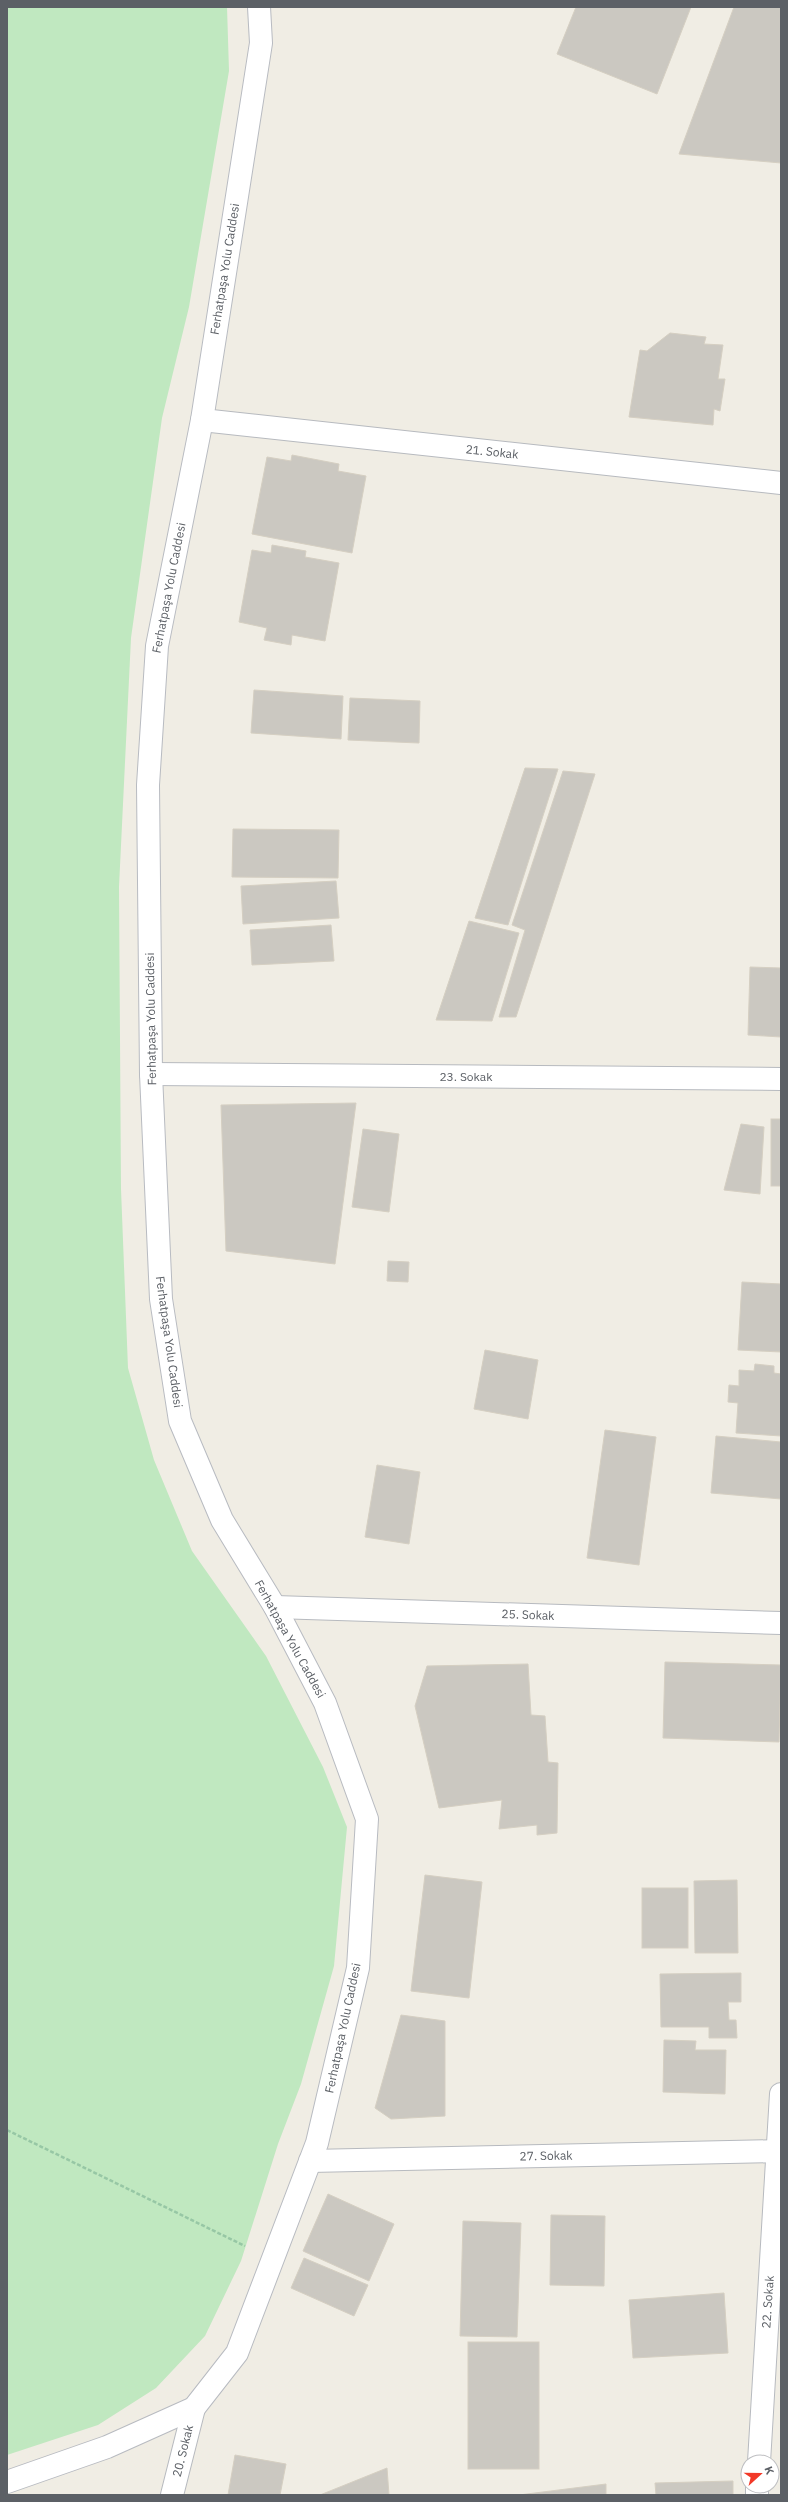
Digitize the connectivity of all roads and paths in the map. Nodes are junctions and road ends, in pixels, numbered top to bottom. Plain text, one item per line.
1 (259, 7) edge
2 (202, 420) junction
3 (781, 483) edge
4 (151, 1074) junction
5 (781, 1079) edge
6 (275, 1607) junction
7 (781, 1623) edge
8 (781, 2094) edge
9 (7, 2130) edge
10 (779, 2151) edge
11 (310, 2161) junction
12 (272, 2260) junction
13 (194, 2408) junction
14 (760, 2454) edge
15 (7, 2482) edge
16 (172, 2495) edge

1 - 2 main road, Ferhatpaşa Yolu Caddesi
2 - 3 main road, 21. Sokak
2 - 4 main road, Ferhatpaşa Yolu Caddesi
4 - 5 main road, 23. Sokak
4 - 6 main road, Ferhatpaşa Yolu Caddesi
6 - 7 main road, 25. Sokak
6 - 11 main road, Ferhatpaşa Yolu Caddesi
8 - 10 main road, 22. Sokak
9 - 12 path
10 - 11 main road, 27. Sokak
10 - 14 main road, 22. Sokak
11 - 12 main road, Ferhatpaşa Yolu Caddesi
12 - 13 main road, Ferhatpaşa Yolu Caddesi
13 - 15 main road, Ferhatpaşa Yolu Caddesi
13 - 16 main road, 20. Sokak

